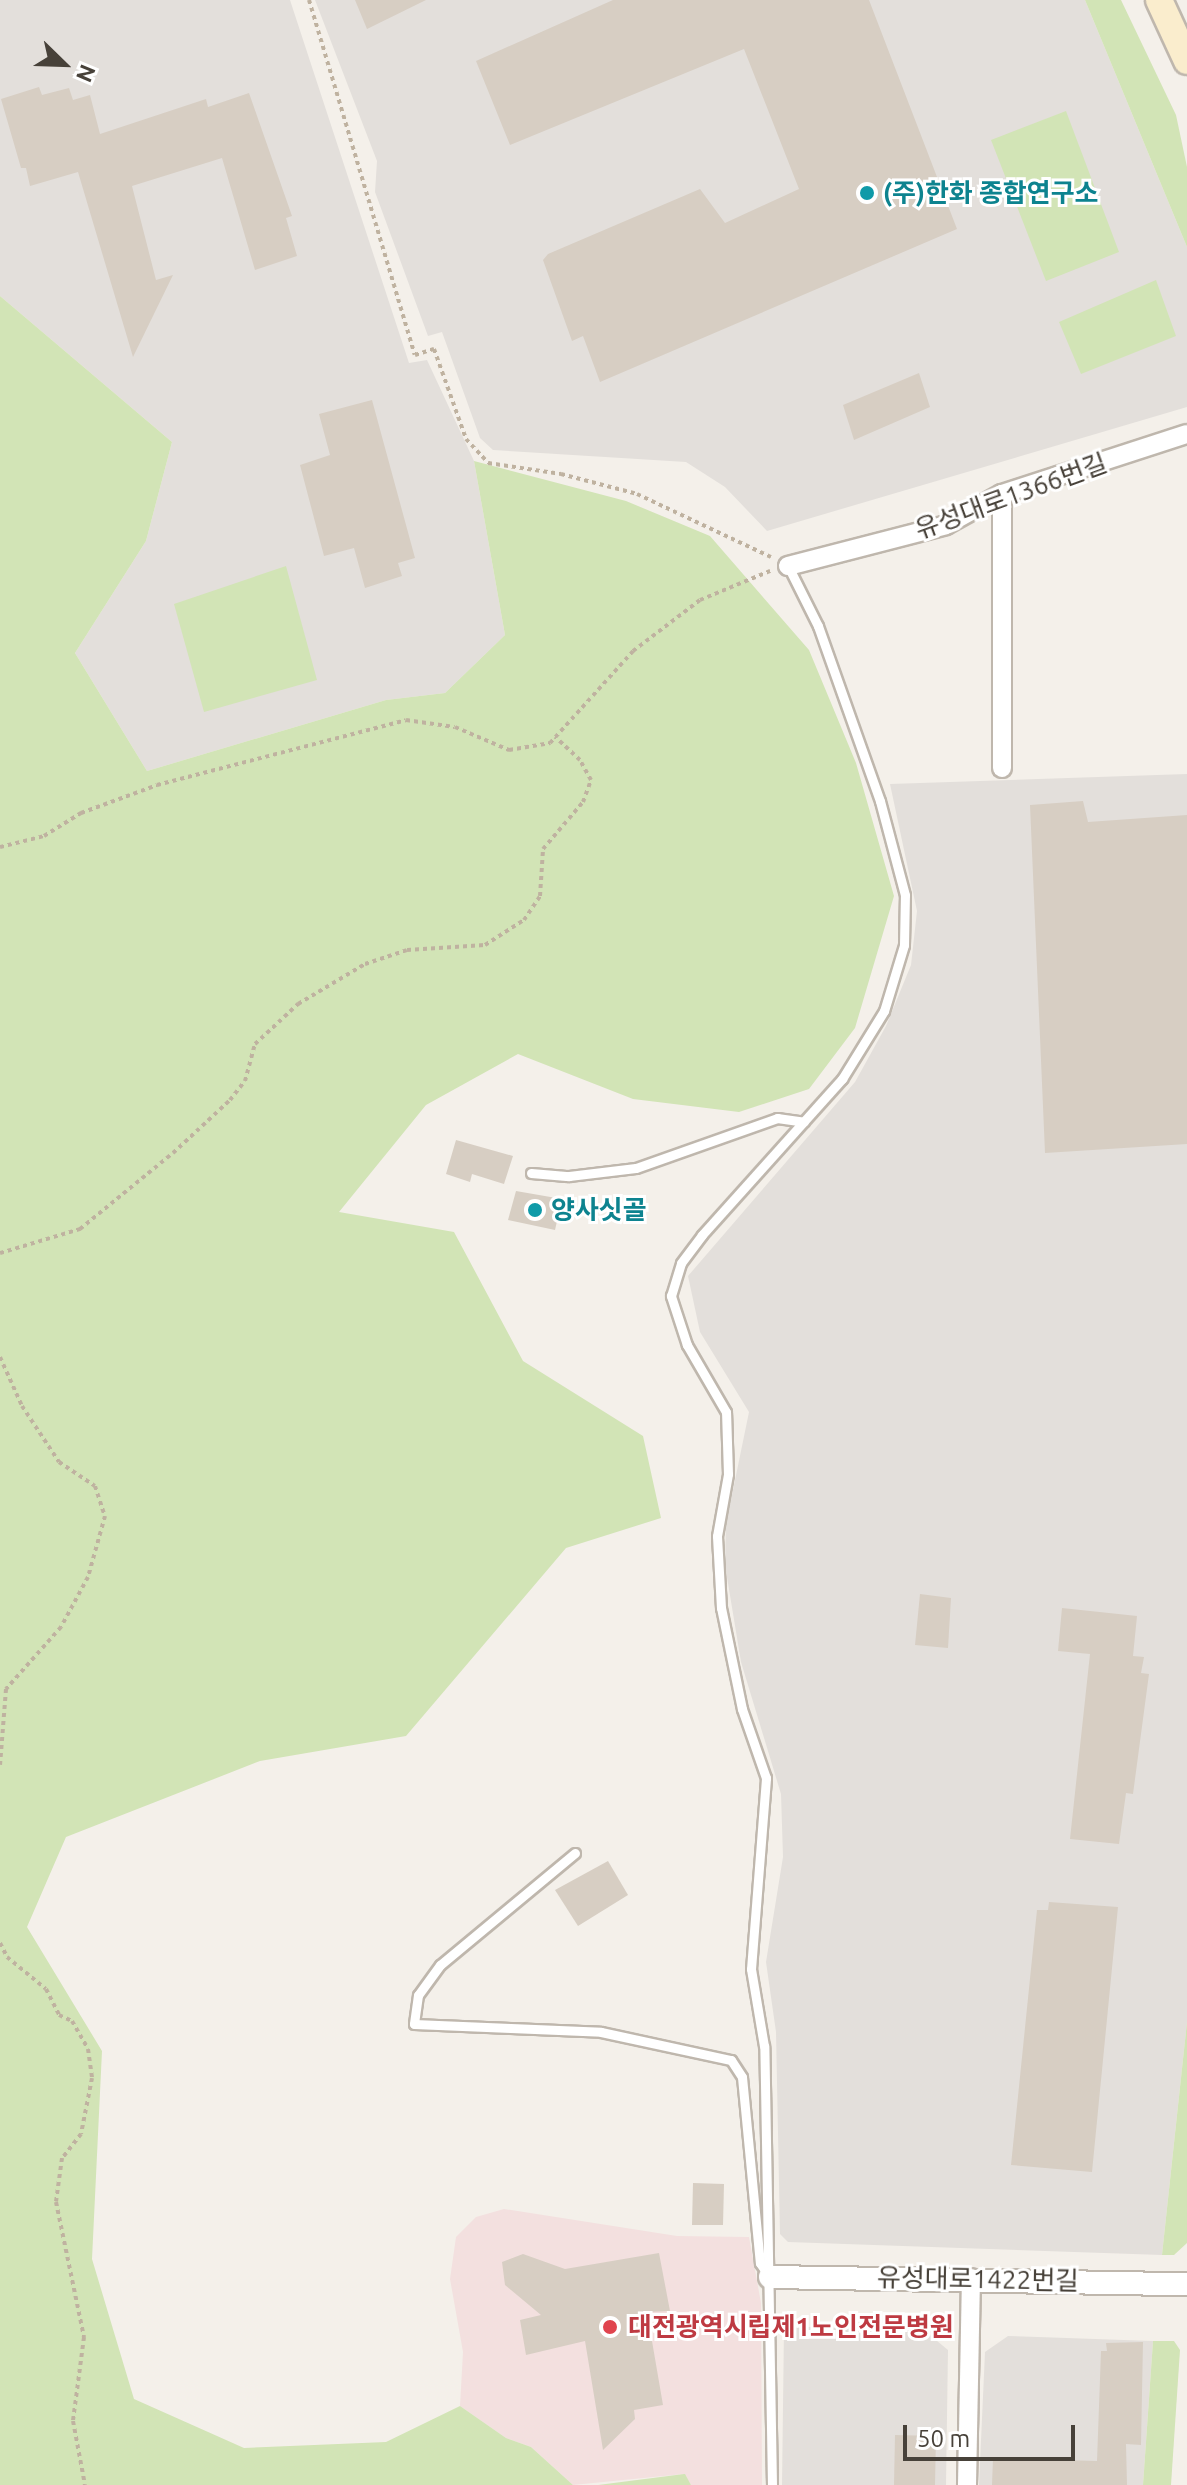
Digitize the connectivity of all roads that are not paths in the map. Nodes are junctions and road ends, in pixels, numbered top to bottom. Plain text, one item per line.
1 (1159, 0) edge
2 (1187, 61) edge
3 (1187, 434) edge
4 (1002, 494) junction
5 (788, 566) joint
6 (1002, 768) dead end
7 (804, 1122) junction
8 (531, 1173) dead end
9 (575, 1853) dead end
10 (770, 2277) junction
11 (971, 2278) junction
12 (1187, 2284) edge
13 (772, 2485) edge
14 (967, 2485) edge

1 - 2 main road
3 - 4 street, 유성대로1366번길
4 - 5 street, 유성대로1366번길
4 - 6 street
5 - 7 lane
7 - 8 lane
7 - 10 lane
9 - 10 lane
10 - 11 street, 유성대로1422번길
10 - 13 lane
11 - 12 street, 유성대로1422번길
11 - 14 street

